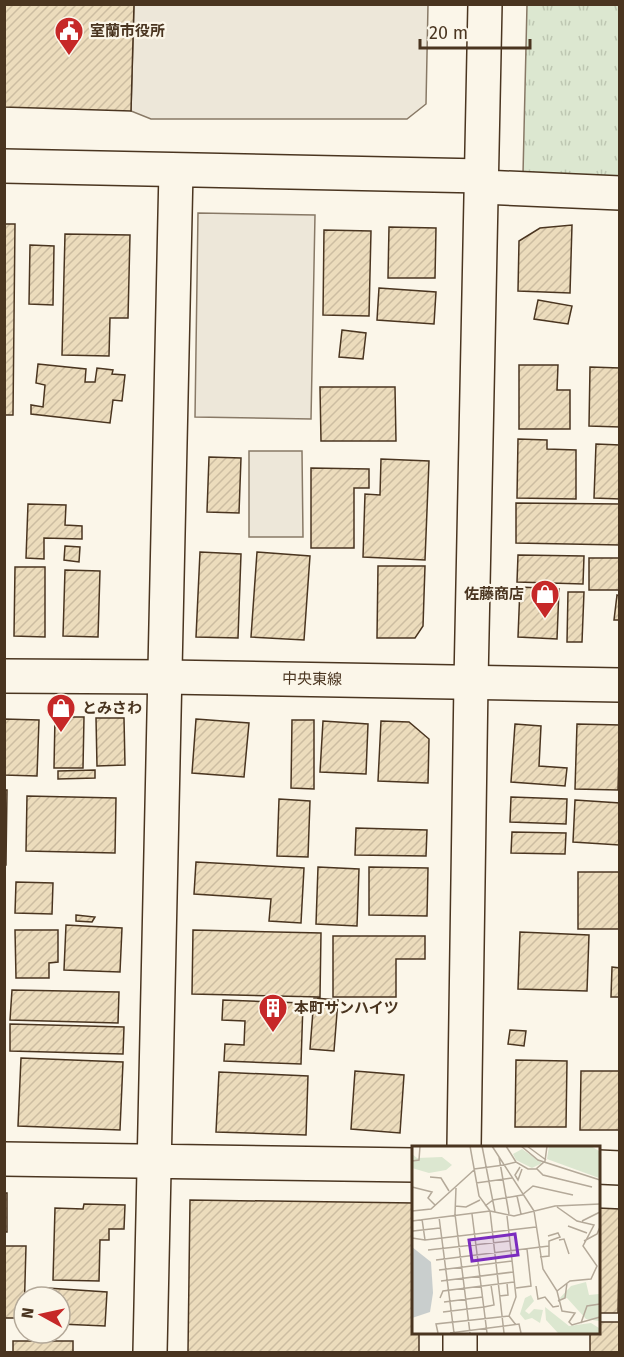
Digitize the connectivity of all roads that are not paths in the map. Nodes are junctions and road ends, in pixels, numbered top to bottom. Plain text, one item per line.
1 (485, 4) edge
2 (4, 166) edge
3 (176, 170) junction
4 (482, 182) junction
5 (620, 193) edge
6 (4, 676) edge
7 (166, 677) junction
8 (471, 682) junction
9 (620, 685) edge
10 (464, 1146) edge
11 (4, 1159) edge
12 (156, 1161) junction
13 (412, 1165) edge
14 (600, 1167) edge
15 (620, 1168) edge
16 (460, 1333) edge
17 (150, 1353) edge
18 (460, 1353) edge

1 - 4 street
2 - 3 street
3 - 4 street
3 - 7 street
4 - 5 street
4 - 8 street
6 - 7 street, 中央東線
7 - 8 street, 中央東線
7 - 12 street
8 - 9 street, 中央東線
8 - 10 street
11 - 12 street
12 - 13 street
12 - 17 street
14 - 15 street
16 - 18 street

